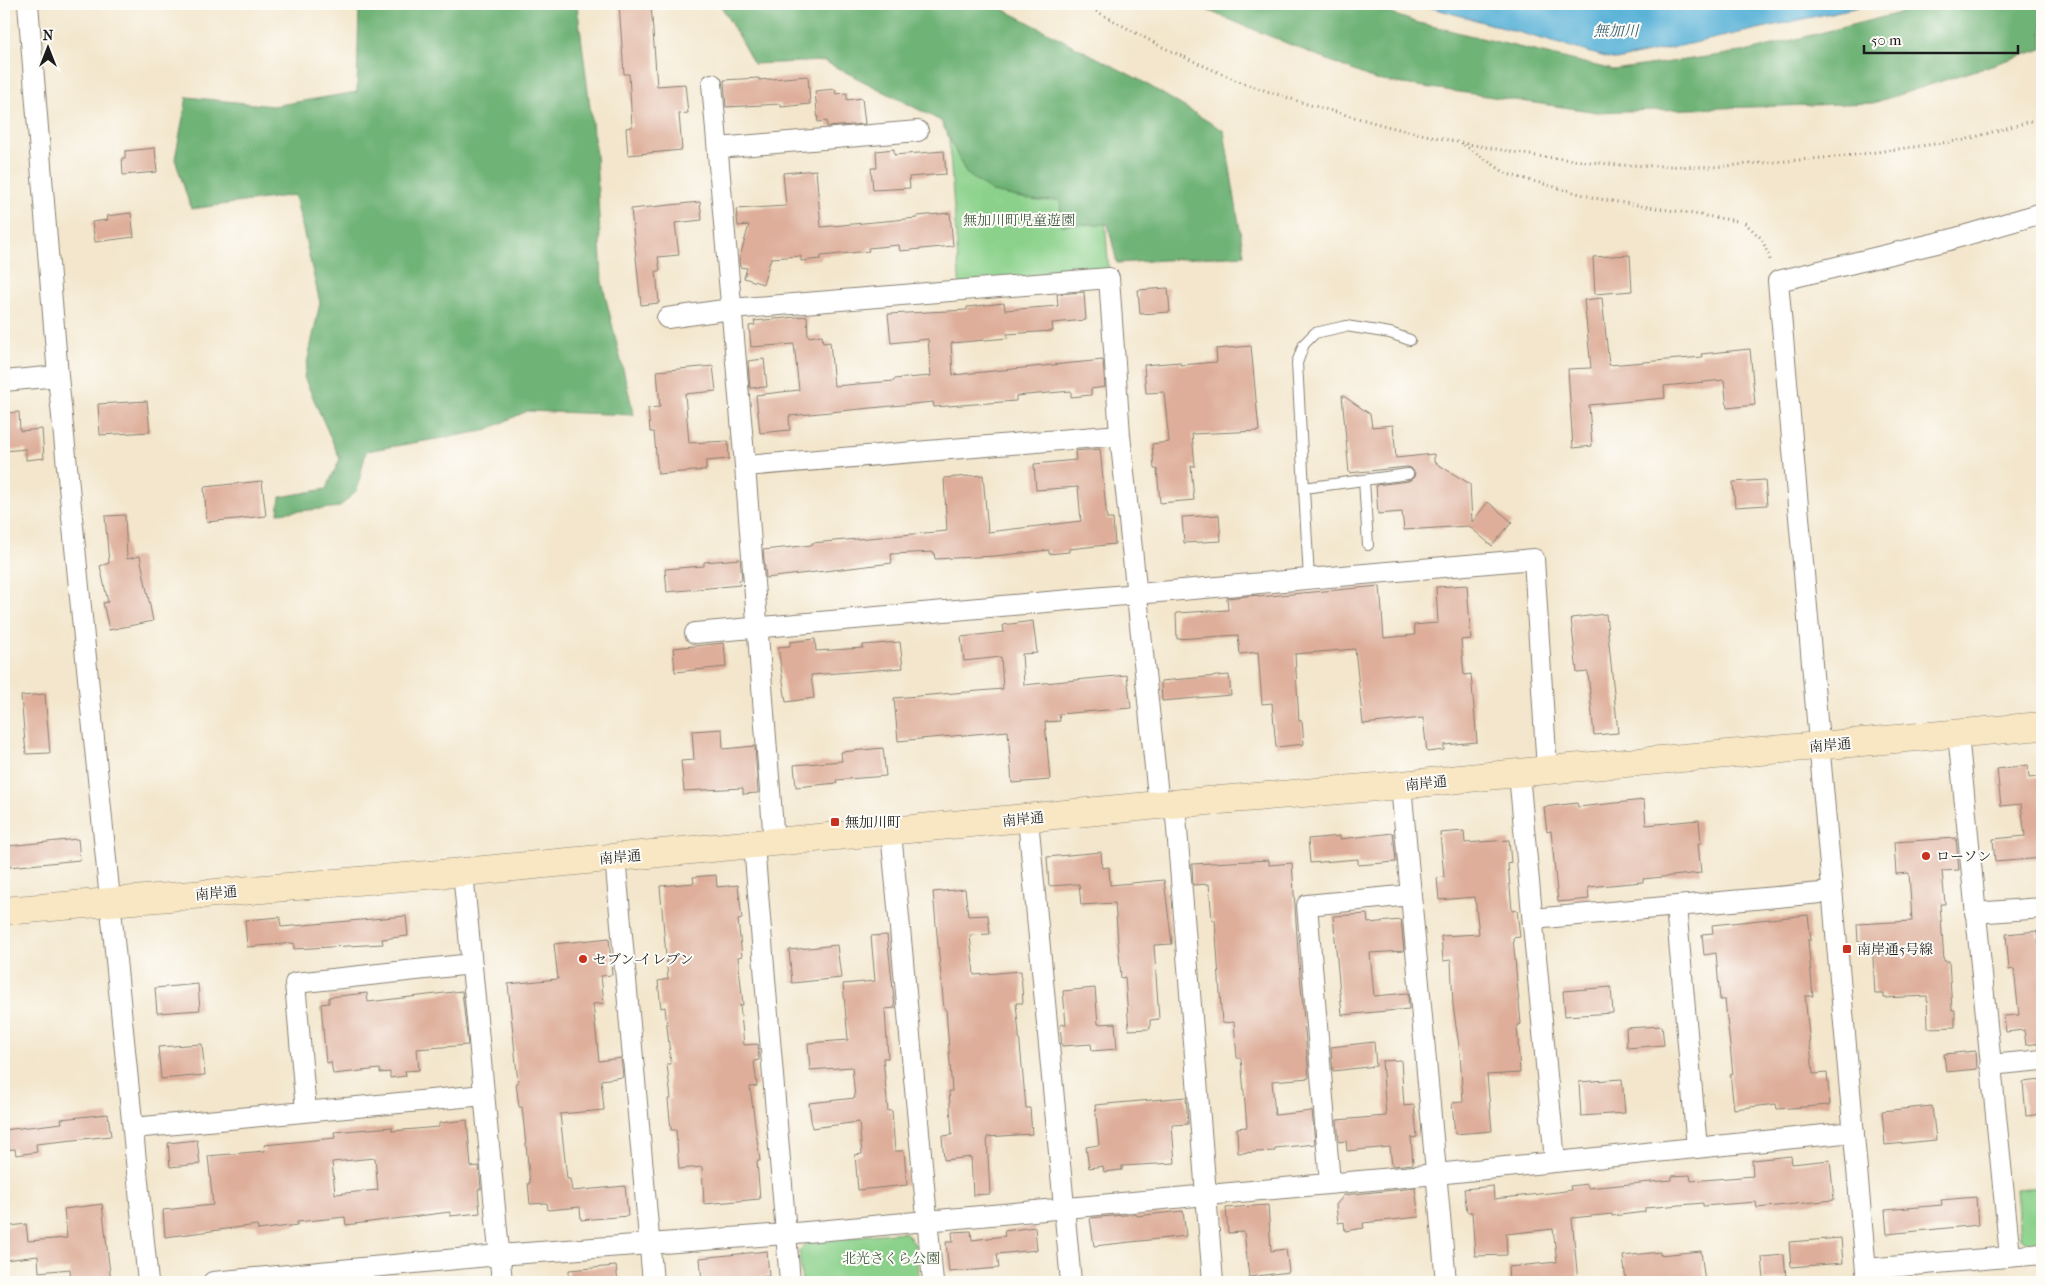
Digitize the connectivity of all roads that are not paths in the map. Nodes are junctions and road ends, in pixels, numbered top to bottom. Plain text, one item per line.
1 (28, 4) edge
2 (712, 84) dead end
3 (918, 131) dead end
4 (718, 148) junction
5 (2042, 213) edge
6 (731, 309) junction
7 (667, 318) dead end
8 (1410, 340) dead end
9 (58, 376) junction
10 (4, 381) edge
11 (1120, 435) junction
12 (745, 466) junction
13 (1408, 474) dead end
14 (1364, 480) junction
15 (1304, 488) junction
16 (1368, 545) dead end
17 (1309, 579) junction
18 (1136, 595) junction
19 (756, 628) junction
20 (695, 633) dead end
21 (2042, 726) edge
22 (1958, 734) junction
23 (1819, 746) junction
24 (1547, 770) junction
25 (1519, 774) junction
26 (1401, 786) junction
27 (1167, 804) junction
28 (1028, 819) junction
29 (891, 832) junction
30 (764, 843) junction
31 (615, 857) junction
32 (463, 872) junction
33 (1832, 892) junction
34 (1411, 896) junction
35 (108, 902) junction
36 (1676, 906) junction
37 (2042, 908) edge
38 (4, 911) edge
39 (1976, 912) junction
40 (1532, 919) junction
41 (472, 964) junction
42 (2042, 1060) edge
43 (1990, 1064) junction
44 (484, 1095) junction
45 (306, 1111) junction
46 (133, 1128) junction
47 (1854, 1132) junction
48 (1697, 1148) junction
49 (1554, 1161) junction
50 (1436, 1174) junction
51 (1330, 1183) junction
52 (1206, 1194) junction
53 (1065, 1207) junction
54 (928, 1220) junction
55 (785, 1234) junction
56 (650, 1244) junction
57 (2042, 1254) edge
58 (500, 1256) junction
59 (2010, 1256) junction
60 (1867, 1276) edge
61 (148, 1282) edge
62 (213, 1282) edge
63 (502, 1282) edge
64 (653, 1282) edge
65 (790, 1282) edge
66 (934, 1282) edge
67 (1071, 1282) edge
68 (1213, 1282) edge
69 (1446, 1282) edge

1 - 9 street
2 - 4 street
3 - 4 street
4 - 6 street
5 - 23 street
6 - 7 street
6 - 11 street
6 - 12 street
8 - 15 lane
9 - 10 street
9 - 35 street
11 - 12 street
11 - 18 street
12 - 19 street
13 - 14 lane
14 - 15 lane
14 - 16 lane
15 - 17 lane
17 - 18 street
17 - 24 street
18 - 19 street
18 - 27 street
19 - 20 street
19 - 30 street
21 - 22 main road, 南岸通
22 - 23 main road, 南岸通
22 - 39 street
23 - 24 main road, 南岸通
23 - 33 street
24 - 25 main road, 南岸通
25 - 26 main road, 南岸通
25 - 40 street
26 - 27 main road, 南岸通
26 - 34 street
27 - 28 main road, 南岸通
27 - 52 street
28 - 29 main road, 南岸通
28 - 53 street
29 - 30 main road, 南岸通
29 - 54 street
30 - 31 main road, 南岸通
30 - 55 street
31 - 32 main road, 南岸通
31 - 56 street
32 - 35 main road, 南岸通
32 - 41 street
33 - 36 street
33 - 47 street
34 - 50 street
34 - 51 street
35 - 38 main road, 南岸通
35 - 46 street
36 - 40 street
36 - 48 street
37 - 39 street
39 - 43 street
40 - 49 street
41 - 44 street
41 - 45 street
42 - 43 street
43 - 59 street
44 - 45 street
44 - 58 street
45 - 46 street
46 - 61 street
47 - 48 street
47 - 60 street
48 - 49 street
49 - 50 street
50 - 51 street
50 - 69 street
51 - 52 street
52 - 53 street
52 - 68 street
53 - 54 street
53 - 67 street
54 - 55 street
54 - 66 street
55 - 56 street
55 - 65 street
56 - 58 street
56 - 64 street
57 - 59 street
58 - 62 street
58 - 63 street
59 - 60 street

